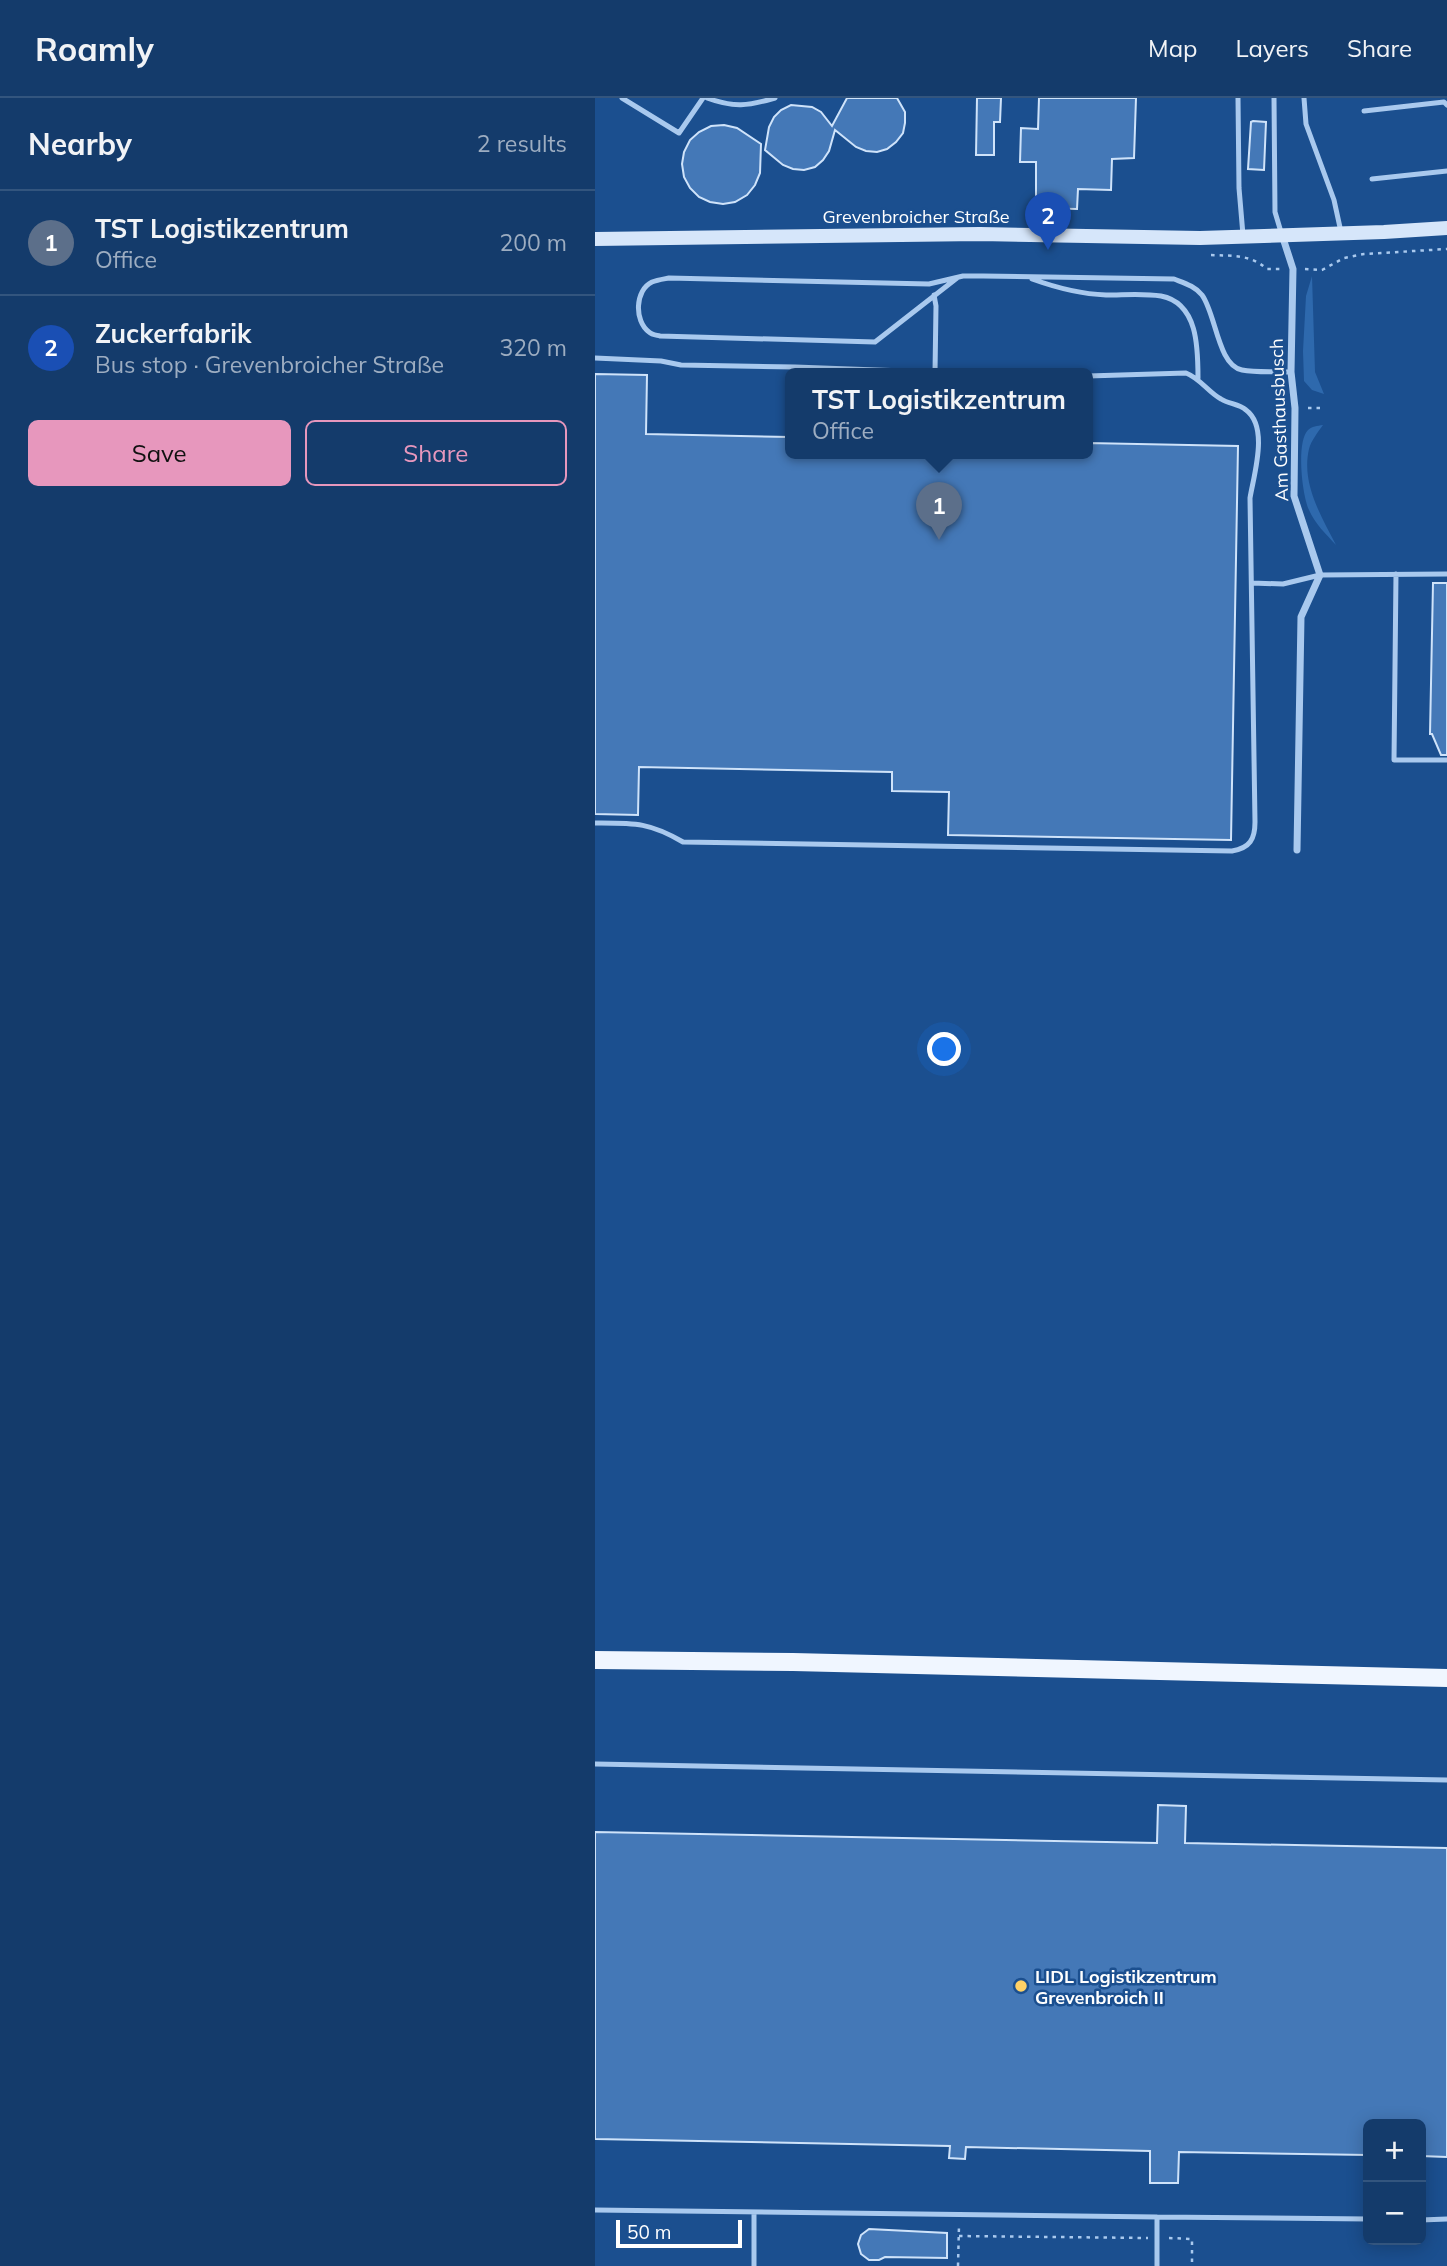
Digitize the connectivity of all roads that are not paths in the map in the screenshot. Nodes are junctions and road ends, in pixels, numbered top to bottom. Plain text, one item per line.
1 (622, 98) edge
2 (705, 98) edge
3 (775, 98) edge
4 (1238, 98) edge
5 (1274, 98) edge
6 (1304, 98) edge
7 (1447, 105) edge
8 (1364, 111) dead end
9 (1447, 171) edge
10 (1371, 179) dead end
11 (1447, 228) edge
12 (1341, 233) junction
13 (1282, 235) junction
14 (1243, 236) junction
15 (595, 239) edge
16 (1025, 277) junction
17 (957, 278) junction
18 (935, 296) junction
19 (595, 358) edge
20 (790, 368) edge
21 (935, 368) edge
22 (1291, 372) junction
23 (1093, 376) edge
24 (1198, 378) junction
25 (1447, 573) edge
26 (1395, 574) junction
27 (1320, 575) junction
28 (1251, 583) junction
29 (1447, 760) edge
30 (595, 823) edge
31 (1297, 850) dead end
32 (595, 1660) edge
33 (1447, 1678) edge
34 (595, 1764) edge
35 (1447, 1780) edge
36 (595, 2210) edge
37 (754, 2212) junction
38 (1157, 2217) junction
39 (1363, 2219) edge
40 (1447, 2219) edge
41 (1426, 2220) edge
42 (754, 2266) edge
43 (1157, 2266) edge

1 - 2 lane
2 - 3 lane
4 - 14 lane
5 - 13 lane
6 - 12 lane
7 - 8 lane
9 - 10 lane
11 - 12 street, Grevenbroicher Straße
12 - 13 street, Grevenbroicher Straße
13 - 14 street, Grevenbroicher Straße
13 - 22 street, Am Gasthausbusch
14 - 15 street, Grevenbroicher Straße
16 - 17 lane
16 - 22 lane
16 - 24 lane
17 - 18 lane
17 - 18 lane
18 - 21 lane
19 - 20 lane
22 - 27 street, Am Gasthausbusch
23 - 24 lane
24 - 28 lane
25 - 26 lane
26 - 27 lane
26 - 29 lane
27 - 28 lane
27 - 31 street
28 - 30 lane
32 - 33 main road
34 - 35 lane
36 - 37 lane
37 - 38 lane
37 - 42 lane
38 - 39 lane
38 - 43 lane
40 - 41 lane

